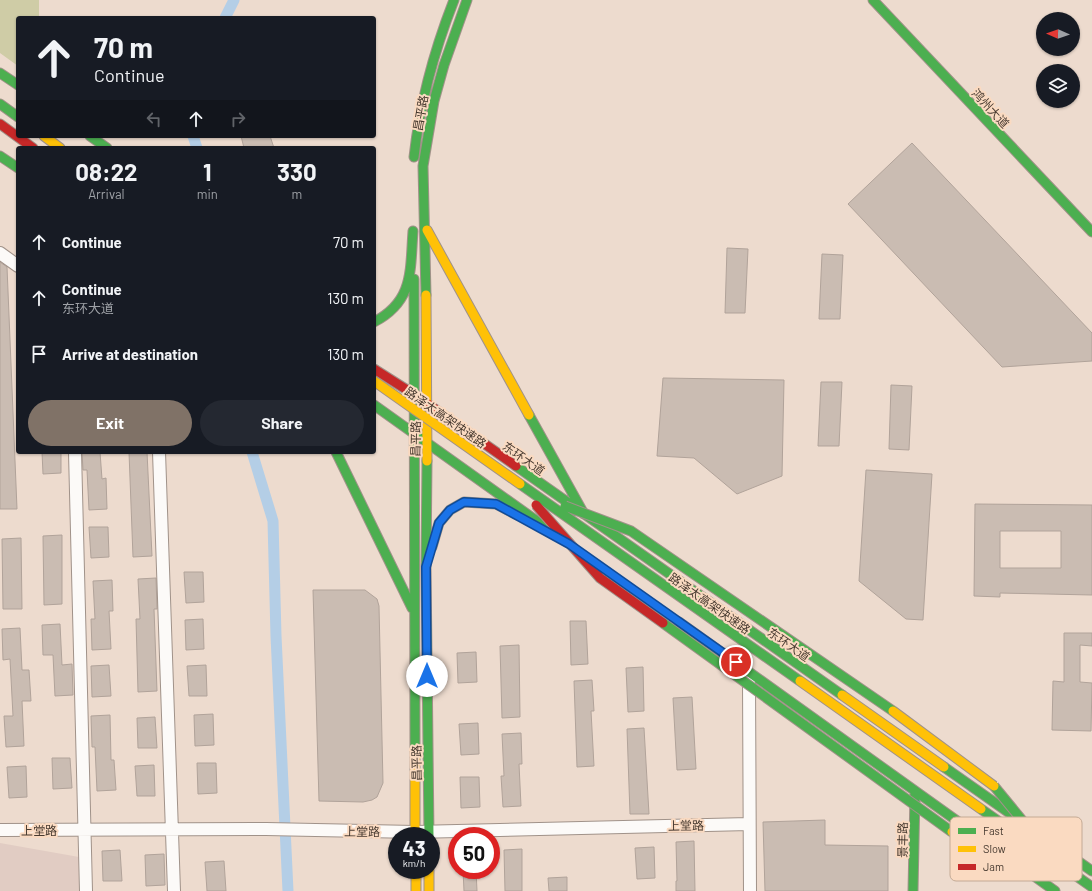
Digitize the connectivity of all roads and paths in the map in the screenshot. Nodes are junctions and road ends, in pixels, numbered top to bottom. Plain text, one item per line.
1 (454, 0) edge
2 (467, 0) edge
3 (873, 0) edge
4 (0, 73) edge
5 (16, 84) edge
6 (0, 104) edge
7 (0, 113) edge
8 (16, 116) edge
9 (0, 124) edge
10 (16, 125) edge
11 (0, 134) edge
12 (16, 136) edge
13 (19, 138) edge
14 (36, 138) edge
15 (47, 138) edge
16 (93, 138) edge
17 (17, 146) edge
18 (30, 146) edge
19 (47, 146) edge
20 (57, 146) edge
21 (104, 146) edge
22 (0, 156) edge
23 (413, 165) dead end
24 (16, 167) edge
25 (426, 227) junction
26 (1092, 232) edge
27 (0, 254) edge
28 (16, 265) edge
29 (376, 321) edge
30 (376, 370) edge
31 (376, 382) edge
32 (376, 391) edge
33 (415, 395) junction
34 (428, 404) junction
35 (376, 406) edge
36 (414, 433) junction
37 (427, 442) junction
38 (75, 454) edge
39 (159, 454) edge
40 (337, 454) edge
41 (535, 499) junction
42 (584, 515) junction
43 (569, 544) junction
44 (426, 567) junction
45 (607, 571) dead end
46 (414, 612) junction
47 (672, 616) dead end
48 (749, 671) junction
49 (915, 790) junction
50 (937, 790) dead end
51 (926, 798) junction
52 (952, 817) edge
53 (992, 817) edge
54 (1015, 817) edge
55 (1020, 817) edge
56 (749, 824) junction
57 (415, 827) edge
58 (429, 827) edge
59 (172, 829) junction
60 (926, 829) dead end
61 (0, 830) edge
62 (84, 830) junction
63 (950, 830) edge
64 (388, 833) edge
65 (440, 834) edge
66 (1082, 864) edge
67 (1092, 871) edge
68 (416, 879) edge
69 (429, 879) edge
70 (1082, 880) edge
71 (1041, 881) edge
72 (1092, 887) edge
73 (86, 891) edge
74 (174, 891) edge
75 (416, 891) edge
76 (430, 891) edge
77 (750, 891) edge
78 (913, 891) edge
79 (1055, 891) edge

1 - 23 main road, 昌平路
2 - 25 main road, 昌平路
3 - 26 main road, 鸿州大道
4 - 5 main road
6 - 8 main road
7 - 10 main road
9 - 12 main road
11 - 17 main road
13 - 18 main road
14 - 19 main road
15 - 20 main road
16 - 21 main road
22 - 24 main road
25 - 34 main road, 昌平路
25 - 42 main road
27 - 28 street
29 - 33 main road, 昌平路
30 - 33 main road, 东环大道
31 - 41 main road, 路泽太高架快速路, bridge
32 - 41 main road, 路泽太高架快速路
33 - 34 main road, 东环大道
33 - 36 main road, 昌平路
34 - 37 main road, 昌平路
34 - 42 main road, 东环大道
35 - 36 main road
36 - 37 main road
36 - 46 main road, 昌平路
37 - 43 main road
37 - 44 main road, 昌平路
38 - 62 street
39 - 59 street
40 - 46 main road
41 - 50 main road, 路泽太高架快速路, bridge
41 - 53 main road, 路泽太高架快速路, bridge
41 - 55 main road, bridge
41 - 63 main road, bridge
42 - 54 main road, 东环大道
43 - 44 main road
43 - 45 main road
44 - 58 main road, 昌平路
46 - 57 main road, 昌平路
47 - 48 main road
48 - 49 main road
48 - 56 street
49 - 51 main road
49 - 78 main road, 景丰路
51 - 52 main road
51 - 60 main road, 景丰路
56 - 65 street, 上堂路
56 - 77 street
59 - 62 street, 上堂路
59 - 64 street, 上堂路
59 - 74 street
61 - 62 street, 上堂路
62 - 73 street
66 - 67 main road, 东环大道
68 - 75 main road
69 - 76 main road
70 - 72 main road, 路泽太高架快速路, bridge
71 - 79 main road

